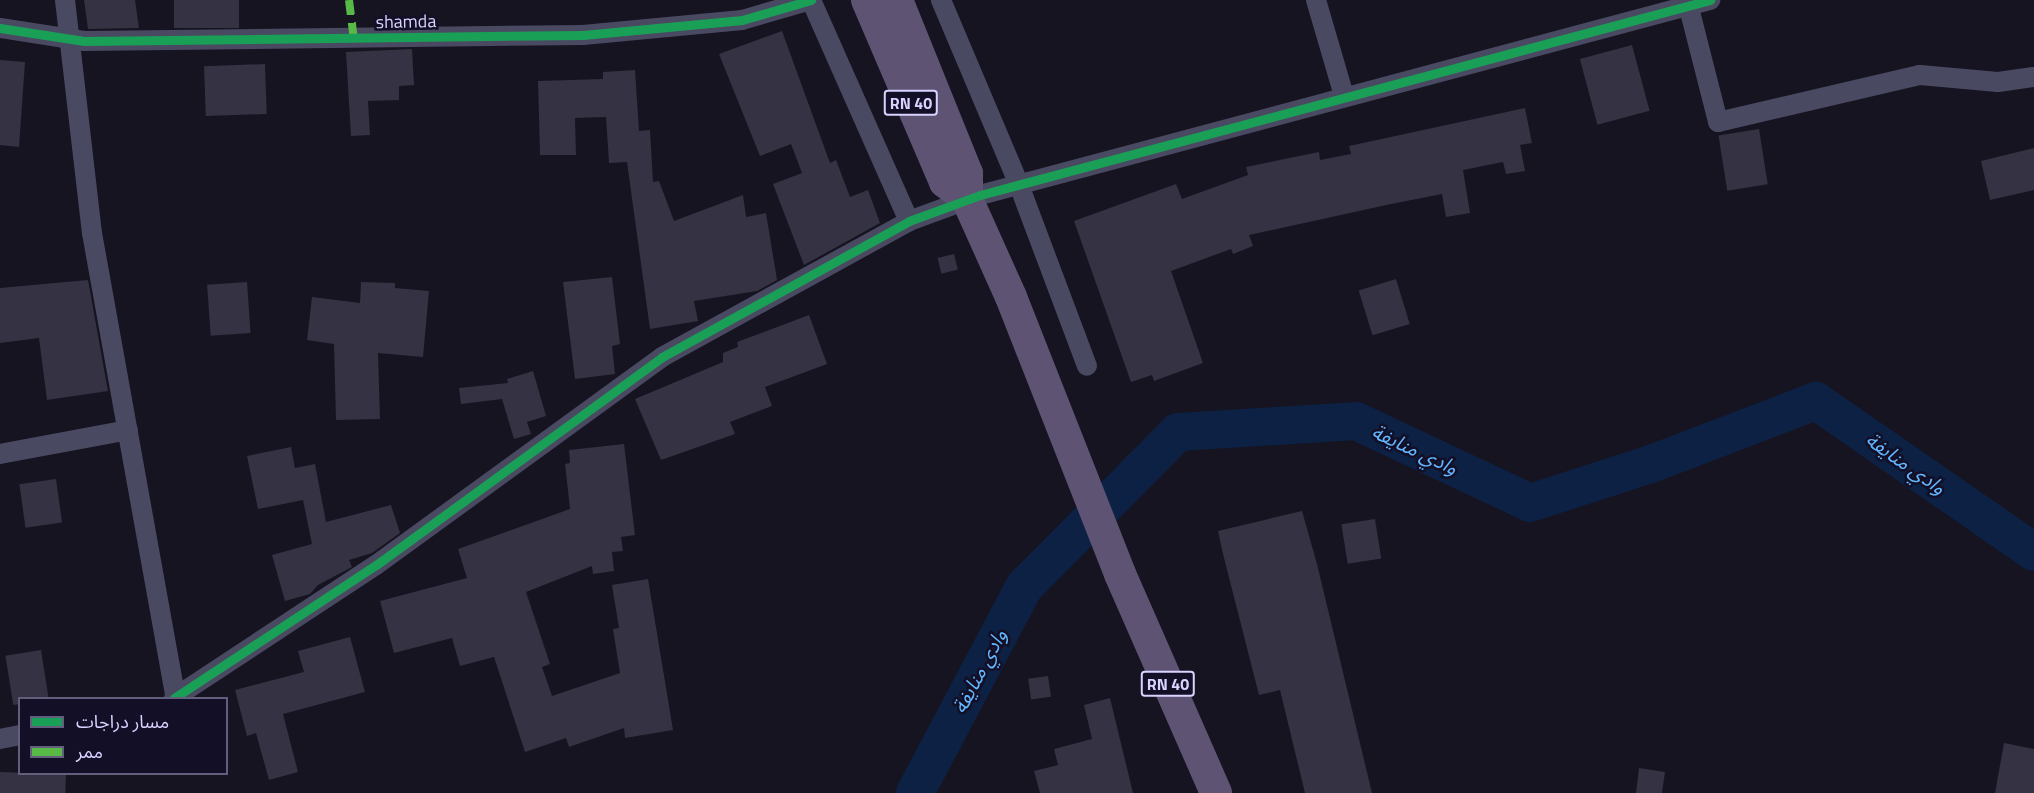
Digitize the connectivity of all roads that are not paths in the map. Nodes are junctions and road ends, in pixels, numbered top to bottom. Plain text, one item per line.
1 (65, 0) edge
2 (811, 0) edge
3 (867, 0) edge
4 (897, 0) edge
5 (941, 0) edge
6 (1316, 0) edge
7 (1710, 0) edge
8 (1688, 3) edge
9 (0, 28) edge
10 (70, 39) junction
11 (2034, 77) edge
12 (1344, 96) junction
13 (1019, 185) junction
14 (967, 199) junction
15 (909, 221) junction
16 (1087, 366) dead end
17 (128, 430) junction
18 (0, 454) edge
19 (175, 697) edge
20 (177, 697) edge
21 (18, 735) edge
22 (0, 739) edge
23 (1216, 793) edge

1 - 10 street
2 - 10 street, shamda
2 - 15 street
3 - 14 main road, RN 40
4 - 14 main road, RN 40
5 - 13 street
6 - 12 street
7 - 8 street
8 - 11 street
8 - 12 street
9 - 10 street, shamda
10 - 17 street
12 - 13 street
13 - 14 street
13 - 16 street
14 - 15 street
14 - 23 main road, RN 40
15 - 20 street
17 - 18 street
17 - 19 street
21 - 22 street

